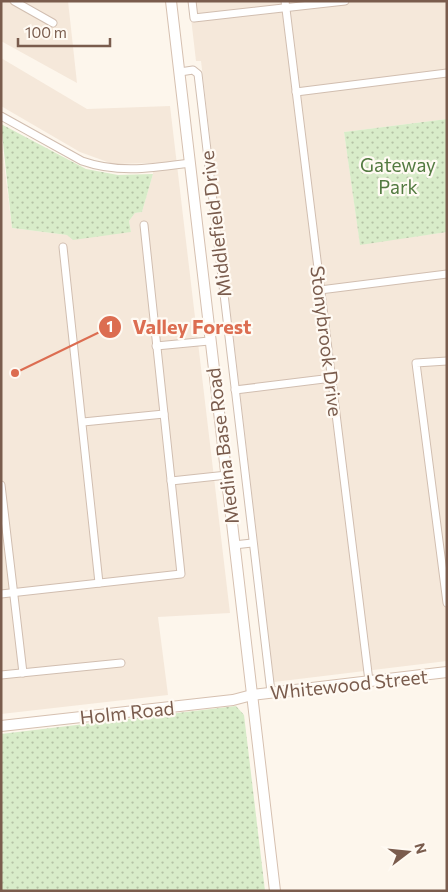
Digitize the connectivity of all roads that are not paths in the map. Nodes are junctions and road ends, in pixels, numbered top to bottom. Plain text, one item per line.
1 (14, 1) edge
2 (171, 1) edge
3 (192, 1) edge
4 (345, 1) edge
5 (285, 5) edge
6 (52, 23) dead end
7 (180, 72) junction
8 (447, 73) edge
9 (296, 92) junction
10 (1, 116) edge
11 (190, 163) junction
12 (144, 225) dead end
13 (63, 247) dead end
14 (447, 274) edge
15 (320, 290) junction
16 (210, 340) junction
17 (156, 346) junction
18 (447, 361) edge
19 (332, 378) junction
20 (234, 390) junction
21 (164, 414) junction
22 (83, 422) junction
23 (227, 475) junction
24 (171, 480) junction
25 (1, 486) edge
26 (4, 533) edge
27 (252, 543) junction
28 (234, 545) junction
29 (99, 583) junction
30 (14, 593) junction
31 (1, 594) edge
32 (447, 603) edge
33 (121, 663) dead end
34 (447, 672) edge
35 (23, 673) junction
36 (1, 675) edge
37 (369, 681) junction
38 (271, 692) junction
39 (252, 695) junction
40 (1, 726) edge
41 (275, 891) edge

1 - 6 street
2 - 7 street, Medina Base Road
3 - 5 street
4 - 5 street
5 - 9 street, Stonybrook Drive
7 - 11 street, Medina Base Road
7 - 20 street, Middlefield Drive
8 - 9 street
9 - 15 street, Stonybrook Drive
10 - 11 street
11 - 16 street, Medina Base Road
12 - 17 street
13 - 22 street
14 - 15 street
15 - 19 street, Stonybrook Drive
16 - 17 street
16 - 23 street, Medina Base Road
17 - 21 street
18 - 32 street
19 - 20 street
19 - 37 street, Stonybrook Drive
20 - 27 street, Middlefield Drive
21 - 22 street
21 - 24 street
22 - 29 street
23 - 24 street
23 - 28 street, Medina Base Road
24 - 29 street
25 - 26 street
26 - 30 street
27 - 28 street
27 - 38 street, Middlefield Drive
28 - 39 street, Medina Base Road
29 - 30 street
30 - 31 street
30 - 35 street
33 - 35 street
34 - 37 street, Whitewood Street
35 - 36 street
37 - 38 street, Whitewood Street
38 - 39 street, Whitewood Street
39 - 40 street, Holm Road
39 - 41 street, Medina Base Road

